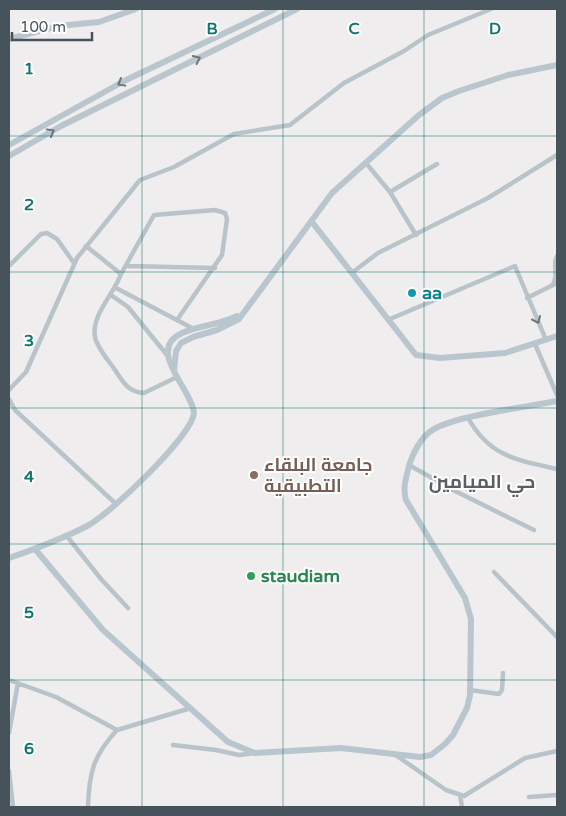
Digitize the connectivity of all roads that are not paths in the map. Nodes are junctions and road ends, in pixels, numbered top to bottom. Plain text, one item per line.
1 (136, 9) edge
2 (275, 9) edge
3 (297, 9) edge
4 (491, 9) edge
5 (9, 39) edge
6 (557, 65) edge
7 (151, 68) junction
8 (156, 78) junction
9 (9, 145) edge
10 (557, 155) edge
11 (9, 156) edge
12 (366, 163) junction
13 (437, 164) dead end
14 (390, 192) junction
15 (312, 222) junction
16 (416, 235) junction
17 (86, 246) junction
18 (557, 256) edge
19 (74, 263) junction
20 (9, 266) edge
21 (126, 266) junction
22 (214, 268) junction
23 (353, 272) junction
24 (121, 274) junction
25 (555, 284) edge
26 (116, 288) junction
27 (111, 295) junction
28 (527, 298) junction
29 (242, 313) junction
30 (390, 319) junction
31 (177, 320) junction
32 (195, 330) junction
33 (557, 336) edge
34 (546, 340) junction
35 (535, 344) junction
36 (167, 354) junction
37 (176, 374) junction
38 (9, 390) edge
39 (557, 395) edge
40 (9, 399) edge
41 (557, 401) edge
42 (468, 418) junction
43 (409, 464) junction
44 (557, 469) edge
45 (116, 504) junction
46 (534, 530) dead end
47 (66, 535) junction
48 (35, 549) junction
49 (9, 558) edge
50 (494, 572) dead end
51 (128, 608) dead end
52 (557, 636) edge
53 (503, 673) dead end
54 (9, 680) edge
55 (18, 683) junction
56 (470, 690) junction
57 (191, 708) junction
58 (117, 730) junction
59 (9, 734) edge
60 (173, 745) dead end
61 (557, 751) edge
62 (255, 753) junction
63 (397, 756) junction
64 (9, 771) edge
65 (9, 783) edge
66 (460, 795) junction
67 (557, 795) edge
68 (530, 796) dead end
69 (13, 807) edge
70 (88, 807) edge
71 (462, 807) edge

1 - 5 street
2 - 7 street
8 -> 3 street
4 - 17 street
6 - 12 street
7 - 8 street
7 -> 9 street
11 -> 8 street
10 - 16 street
12 - 14 street
12 - 15 street
13 - 14 street
14 - 16 street
15 - 23 street
15 - 29 street
16 - 23 street
17 - 19 street
17 - 24 street
18 - 25 street
19 - 20 street
19 - 38 street
21 - 22 street
21 - 22 street
21 - 24 street
22 - 31 street
23 - 30 street
24 - 26 street
25 - 28 street
26 - 27 street
26 - 31 street
27 - 36 street
27 - 37 street
28 - 30 street
28 -> 34 street
29 - 32 street
29 - 37 street
30 - 35 street
31 - 32 street
32 - 36 street
33 - 34 street
34 - 35 street
35 - 39 street
36 - 37 street
37 - 45 street
40 - 45 street
41 - 42 street
42 - 43 street
42 - 44 street
43 - 46 street
43 - 56 street
45 - 47 street
47 - 48 street
47 - 51 street
48 - 49 street
48 - 57 street
50 - 52 street
53 - 56 street
54 - 55 street
55 - 58 street
55 - 59 street
56 - 63 street
57 - 58 street
57 - 62 street
58 - 70 street
60 - 62 street
61 - 66 street
62 - 63 street
63 - 66 street
64 - 65 street
65 - 69 street
66 - 71 street
67 - 68 street

